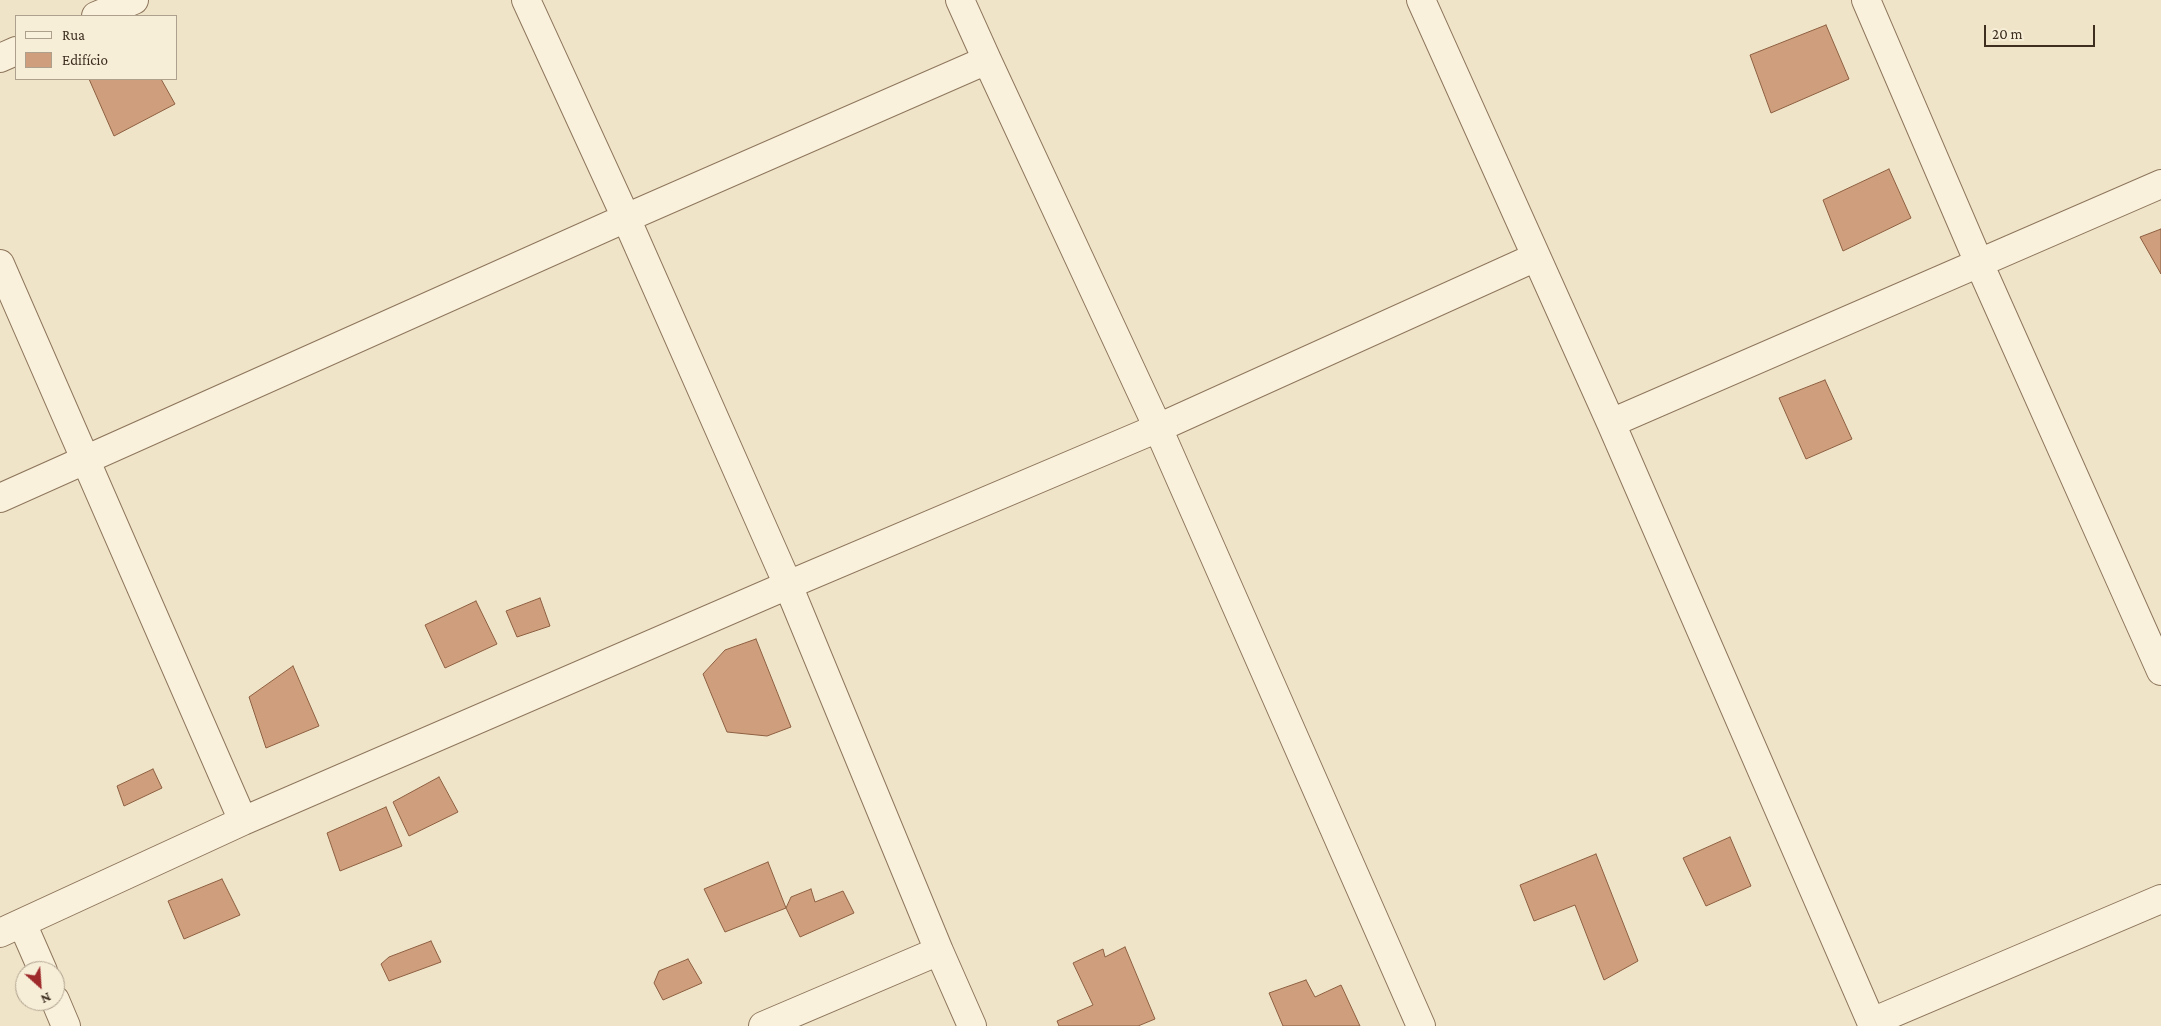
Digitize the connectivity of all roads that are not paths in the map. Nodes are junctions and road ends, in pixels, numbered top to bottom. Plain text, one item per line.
1 (134, 0) edge
2 (526, 0) edge
3 (960, 0) edge
4 (1421, 0) edge
5 (1866, 0) edge
6 (98, 15) edge
7 (15, 51) edge
8 (0, 58) edge
9 (986, 60) junction
10 (2161, 184) edge
11 (626, 218) junction
12 (1536, 257) junction
13 (1980, 263) junction
14 (0, 264) edge
15 (1610, 423) junction
16 (1158, 428) junction
17 (84, 459) junction
18 (0, 498) edge
19 (788, 585) junction
20 (2161, 671) edge
21 (243, 821) junction
22 (2161, 899) edge
23 (11, 928) edge
24 (939, 951) junction
25 (35, 961) edge
26 (60, 1011) edge
27 (1872, 1024) edge
28 (66, 1026) edge
29 (763, 1026) edge
30 (972, 1026) edge
31 (1421, 1026) edge

1 - 6 street
2 - 11 street
3 - 9 street
4 - 12 street
5 - 13 street
7 - 8 street
9 - 11 street
9 - 16 street
10 - 13 street
11 - 17 street
11 - 19 street
12 - 15 street
12 - 16 street
13 - 15 street
13 - 20 street
14 - 17 street
15 - 27 street
16 - 19 street
16 - 31 street
17 - 18 street
17 - 21 street
19 - 21 street
19 - 24 street
21 - 23 street
22 - 27 street
23 - 25 street
24 - 29 street
24 - 30 street
26 - 28 street

